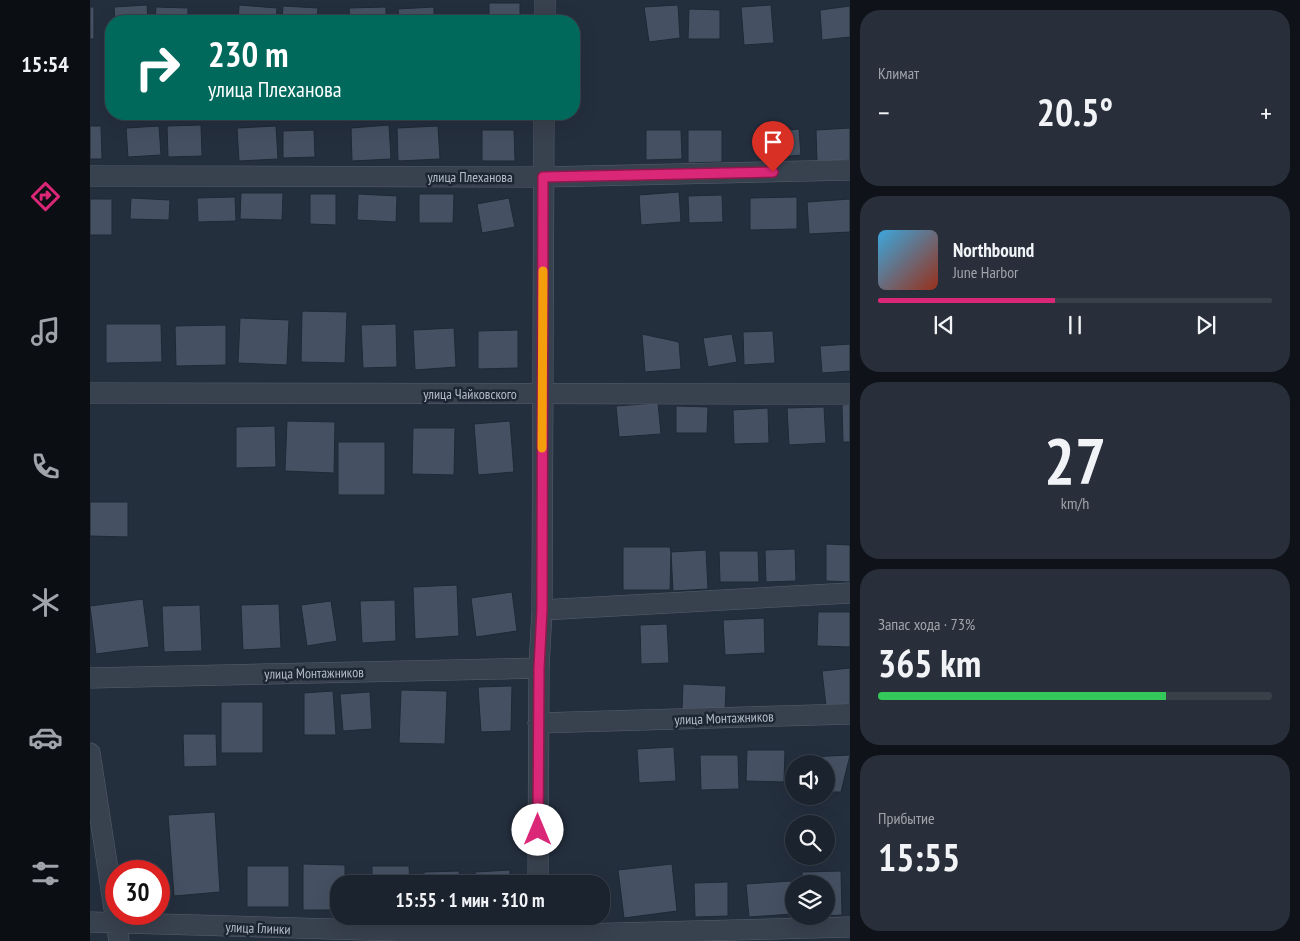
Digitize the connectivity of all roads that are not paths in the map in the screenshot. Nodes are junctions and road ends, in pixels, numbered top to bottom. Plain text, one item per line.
1 (545, 0) edge
2 (545, 15) edge
3 (544, 120) edge
4 (850, 170) edge
5 (90, 176) edge
6 (543, 177) junction
7 (90, 393) edge
8 (542, 394) junction
9 (850, 394) edge
10 (850, 594) edge
11 (542, 610) junction
12 (539, 668) junction
13 (90, 678) edge
14 (850, 714) edge
15 (538, 723) junction
16 (90, 753) edge
17 (538, 875) edge
18 (90, 922) edge
19 (850, 927) edge
20 (538, 931) edge
21 (118, 932) edge

1 - 2 street
3 - 6 street
4 - 6 street, улица Плеханова
5 - 6 street, улица Плеханова
6 - 8 street
7 - 8 street, улица Чайковского
8 - 9 street, улица Чайковского
8 - 11 street
10 - 11 street
11 - 12 street
12 - 13 street, улица Монтажников
12 - 15 street
14 - 15 street, улица Монтажников
15 - 17 street
16 - 21 street
18 - 21 street, улица Глинки
19 - 20 street, улица Глинки
20 - 21 street, улица Глинки

